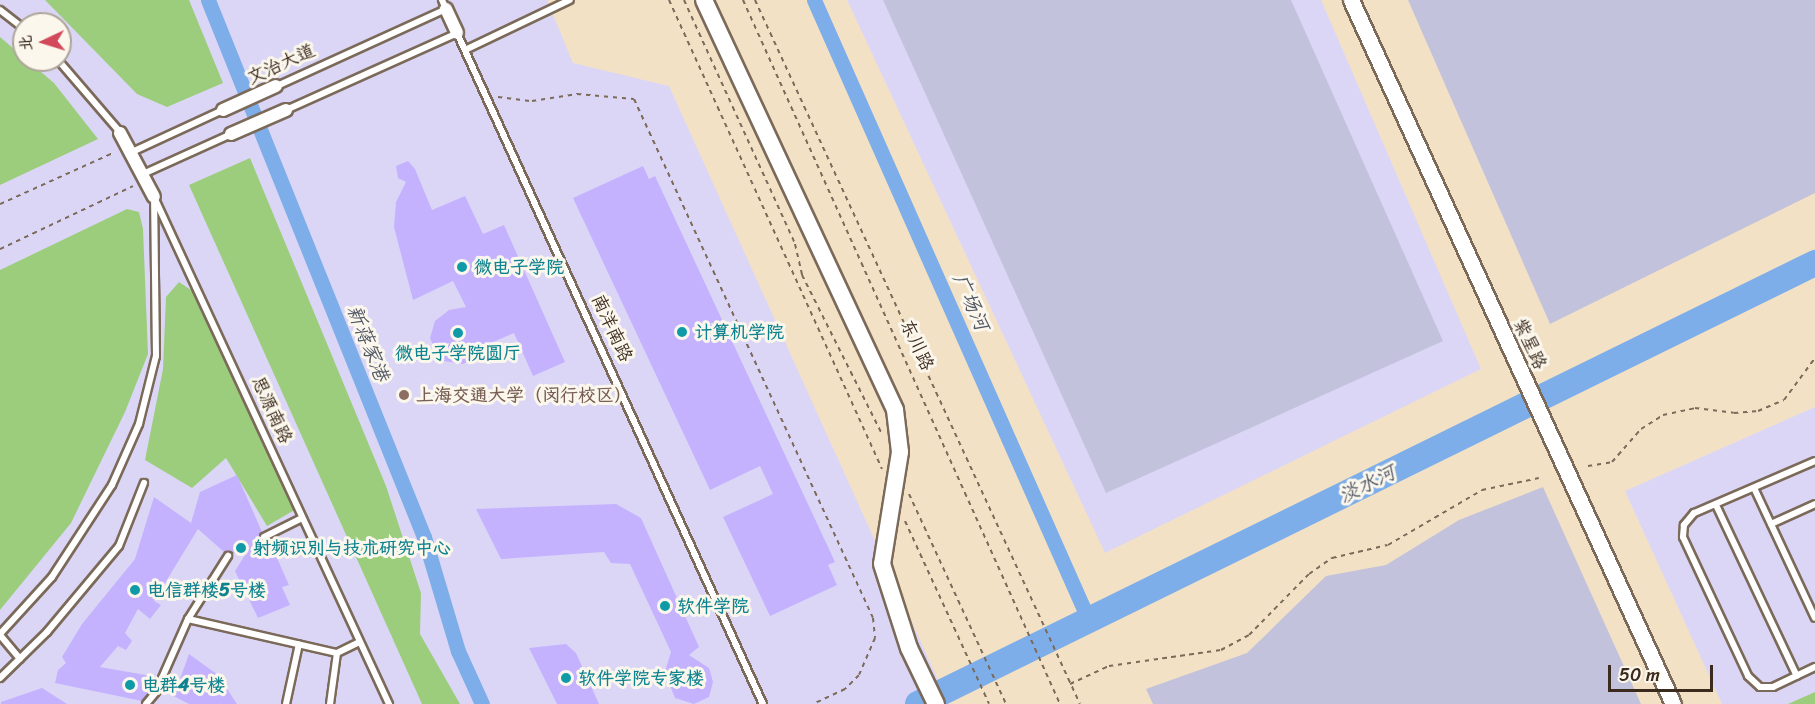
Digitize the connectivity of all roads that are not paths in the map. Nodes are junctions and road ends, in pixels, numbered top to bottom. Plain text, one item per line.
1 (570, 0) edge
2 (704, 0) edge
3 (1351, 0) edge
4 (444, 5) edge
5 (0, 10) edge
6 (12, 20) edge
7 (457, 33) junction
8 (465, 50) junction
9 (68, 72) edge
10 (276, 86) joint
11 (223, 110) joint
12 (286, 110) joint
13 (120, 132) joint
14 (231, 134) joint
15 (130, 149) junction
16 (145, 177) junction
17 (154, 197) junction
18 (1815, 461) edge
19 (144, 483) dead end
20 (1755, 490) junction
21 (1815, 504) edge
22 (1716, 505) junction
23 (302, 518) junction
24 (1771, 524) junction
25 (264, 537) dead end
26 (228, 555) dead end
27 (1815, 618) edge
28 (188, 619) junction
29 (0, 635) edge
30 (360, 642) junction
31 (299, 644) junction
32 (337, 652) junction
33 (20, 659) junction
34 (1815, 667) edge
35 (1797, 676) junction
36 (0, 678) edge
37 (162, 678) dead end
38 (156, 692) dead end
39 (146, 704) edge
40 (286, 704) edge
41 (330, 704) edge
42 (389, 704) edge
43 (763, 704) edge
44 (936, 704) edge
45 (1673, 704) edge

1 - 8 lane
2 - 44 main road
3 - 45 street, 紫星路
4 - 7 street, 南洋南路
4 - 10 lane, 文治大道
5 - 6 lane
7 - 8 lane, 南洋南路
7 - 12 lane
8 - 43 lane, 南洋南路
9 - 13 lane
10 - 11 street, 文治大道
11 - 15 lane, 文治大道
12 - 14 street
13 - 15 street, 思源南路
14 - 16 lane
15 - 16 street, 思源南路
16 - 17 street, 思源南路
17 - 23 lane, 思源南路
17 - 29 lane
18 - 20 lane
19 - 33 lane
20 - 22 lane
20 - 24 lane
21 - 24 lane
22 - 35 lane
22 - 35 lane
23 - 25 lane
23 - 30 lane, 思源南路
24 - 27 lane
26 - 28 lane
28 - 31 lane
28 - 37 lane
29 - 33 lane
30 - 32 lane
30 - 42 lane, 思源南路
31 - 32 lane
31 - 40 lane
32 - 41 lane
33 - 36 lane
34 - 35 lane
38 - 39 lane

